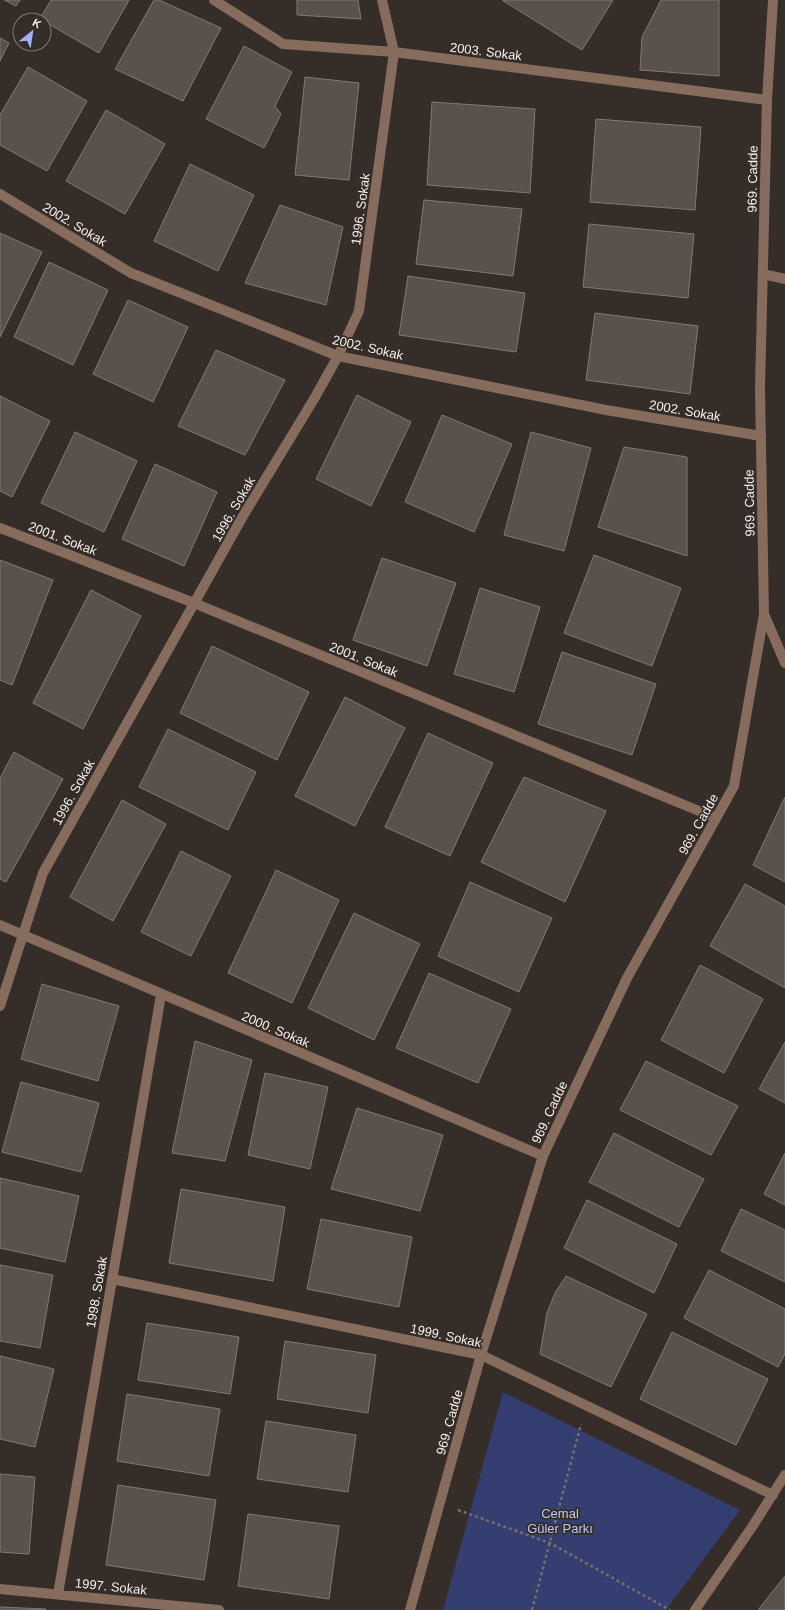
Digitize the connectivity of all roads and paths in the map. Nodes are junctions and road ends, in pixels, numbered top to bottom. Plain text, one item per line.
1 (214, 0) edge
2 (382, 0) edge
3 (772, 0) edge
4 (394, 52) junction
5 (767, 100) junction
6 (0, 194) edge
7 (763, 274) junction
8 (785, 279) edge
9 (338, 356) junction
10 (761, 436) junction
11 (0, 528) edge
12 (194, 603) junction
13 (764, 614) junction
14 (785, 663) edge
15 (716, 818) junction
16 (0, 926) edge
17 (22, 936) junction
18 (161, 995) junction
19 (0, 1006) edge
20 (543, 1156) junction
21 (112, 1279) junction
22 (481, 1356) junction
23 (586, 1406) junction
24 (785, 1475) edge
25 (773, 1494) junction
26 (440, 1504) junction
27 (550, 1543) junction
28 (0, 1589) edge
29 (58, 1594) junction
30 (219, 1610) edge
31 (410, 1610) edge
32 (532, 1610) edge
33 (670, 1610) edge
34 (695, 1610) edge

1 - 4 street, 2003. Sokak
2 - 4 street, 1996. Sokak
3 - 5 street, 969. Cadde
4 - 5 street, 2003. Sokak
4 - 9 street, 1996. Sokak
5 - 7 street, 969. Cadde
6 - 9 street, 2002. Sokak
7 - 8 street
7 - 10 street, 969. Cadde
9 - 10 street, 2002. Sokak
9 - 12 street, 1996. Sokak
10 - 13 street, 969. Cadde
11 - 12 street, 2001. Sokak
12 - 15 street, 2001. Sokak
12 - 17 street, 1996. Sokak
13 - 14 street
13 - 15 street, 969. Cadde
15 - 20 street, 969. Cadde
16 - 17 street, 2000. Sokak
17 - 18 street, 2000. Sokak
17 - 19 street, 1996. Sokak
18 - 20 street, 2000. Sokak
18 - 21 street, 1998. Sokak
20 - 22 street, 969. Cadde
21 - 22 street, 1999. Sokak
21 - 29 street, 1998. Sokak
22 - 23 street, 1999. Sokak
22 - 26 street, 969. Cadde
23 - 25 street, 1999. Sokak
23 - 27 path
24 - 25 street
25 - 34 street
26 - 27 path
26 - 31 street, 969. Cadde
27 - 32 path
27 - 33 path
28 - 29 street, 1997. Sokak
29 - 30 street, 1997. Sokak

